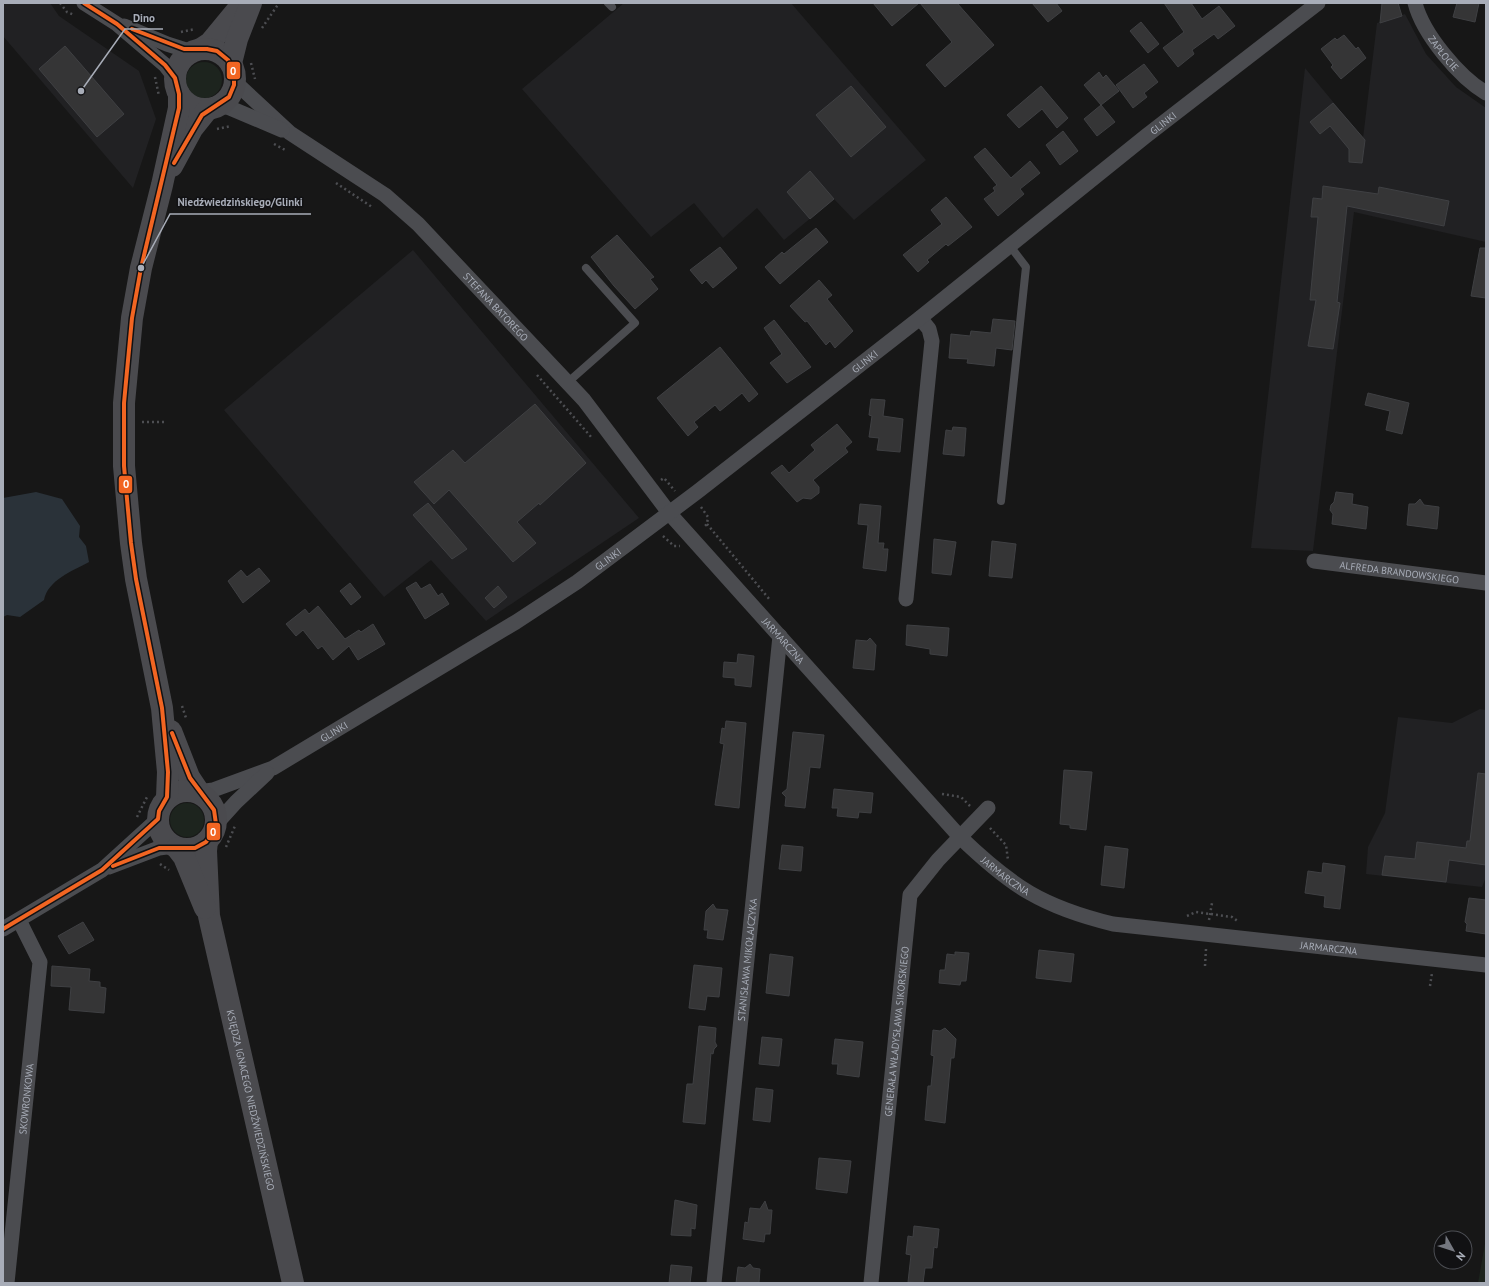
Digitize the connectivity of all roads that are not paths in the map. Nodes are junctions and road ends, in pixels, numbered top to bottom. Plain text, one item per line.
1 (84, 3) edge
2 (243, 3) edge
3 (251, 3) edge
4 (1318, 3) edge
5 (1415, 3) edge
6 (117, 24) junction
7 (196, 50) junction
8 (239, 69) junction
9 (172, 91) junction
10 (1486, 93) edge
11 (214, 107) junction
12 (290, 133) junction
13 (162, 185) junction
14 (1010, 246) junction
15 (586, 268) dead end
16 (920, 318) junction
17 (567, 383) junction
18 (1001, 501) dead end
19 (670, 514) junction
20 (1314, 561) dead end
21 (1486, 583) edge
22 (906, 599) dead end
23 (780, 636) junction
24 (171, 706) junction
25 (273, 768) junction
26 (199, 792) junction
27 (168, 797) junction
28 (984, 813) road end
29 (158, 819) junction
30 (960, 837) junction
31 (216, 838) junction
32 (176, 847) junction
33 (102, 870) junction
34 (209, 916) junction
35 (19, 920) junction
36 (3, 929) edge
37 (1486, 965) edge
38 (7, 1283) edge
39 (294, 1283) edge
40 (714, 1283) edge
41 (871, 1283) edge

1 - 6 street
2 - 7 main road
3 - 8 main road
4 - 14 street, GLINKI
5 - 10 street, ZAPŁOCIE
6 - 7 street
6 - 9 street
7 - 8 main road
7 - 9 main road
8 - 11 main road
8 - 12 street, STEFANA BATOREGO
9 - 11 main road
9 - 13 main road
11 - 12 street, STEFANA BATOREGO
11 - 13 main road
12 - 17 street, STEFANA BATOREGO
13 - 24 main road
14 - 16 street, GLINKI
14 - 18 lane
15 - 17 lane
16 - 19 street, GLINKI
16 - 22 street
17 - 19 street, STEFANA BATOREGO
19 - 23 street, JARMARCZNA
19 - 25 street, GLINKI
20 - 21 street, ALFREDA BRANDOWSKIEGO
23 - 30 street, JARMARCZNA
23 - 40 street, STANISŁAWA MIKOŁAJCZYKA
24 - 26 main road
24 - 27 main road
25 - 26 street, GLINKI
25 - 31 street, GLINKI
26 - 27 main road
26 - 31 main road
27 - 29 main road
28 - 30 street, GENERAŁA WŁADYSŁAWA SIKORSKIEGO
29 - 32 main road
29 - 33 street
30 - 37 street, JARMARCZNA
30 - 41 street, GENERAŁA WŁADYSŁAWA SIKORSKIEGO
31 - 32 main road
31 - 34 main road, KSIĘDZA IGNACEGO NIEDŹWIEDZIŃSKIEGO
32 - 33 street
32 - 34 main road, KSIĘDZA IGNACEGO NIEDŹWIEDZIŃSKIEGO
33 - 35 street
34 - 39 main road, KSIĘDZA IGNACEGO NIEDŹWIEDZIŃSKIEGO
35 - 36 street
35 - 38 street, SKOWRONKOWA

